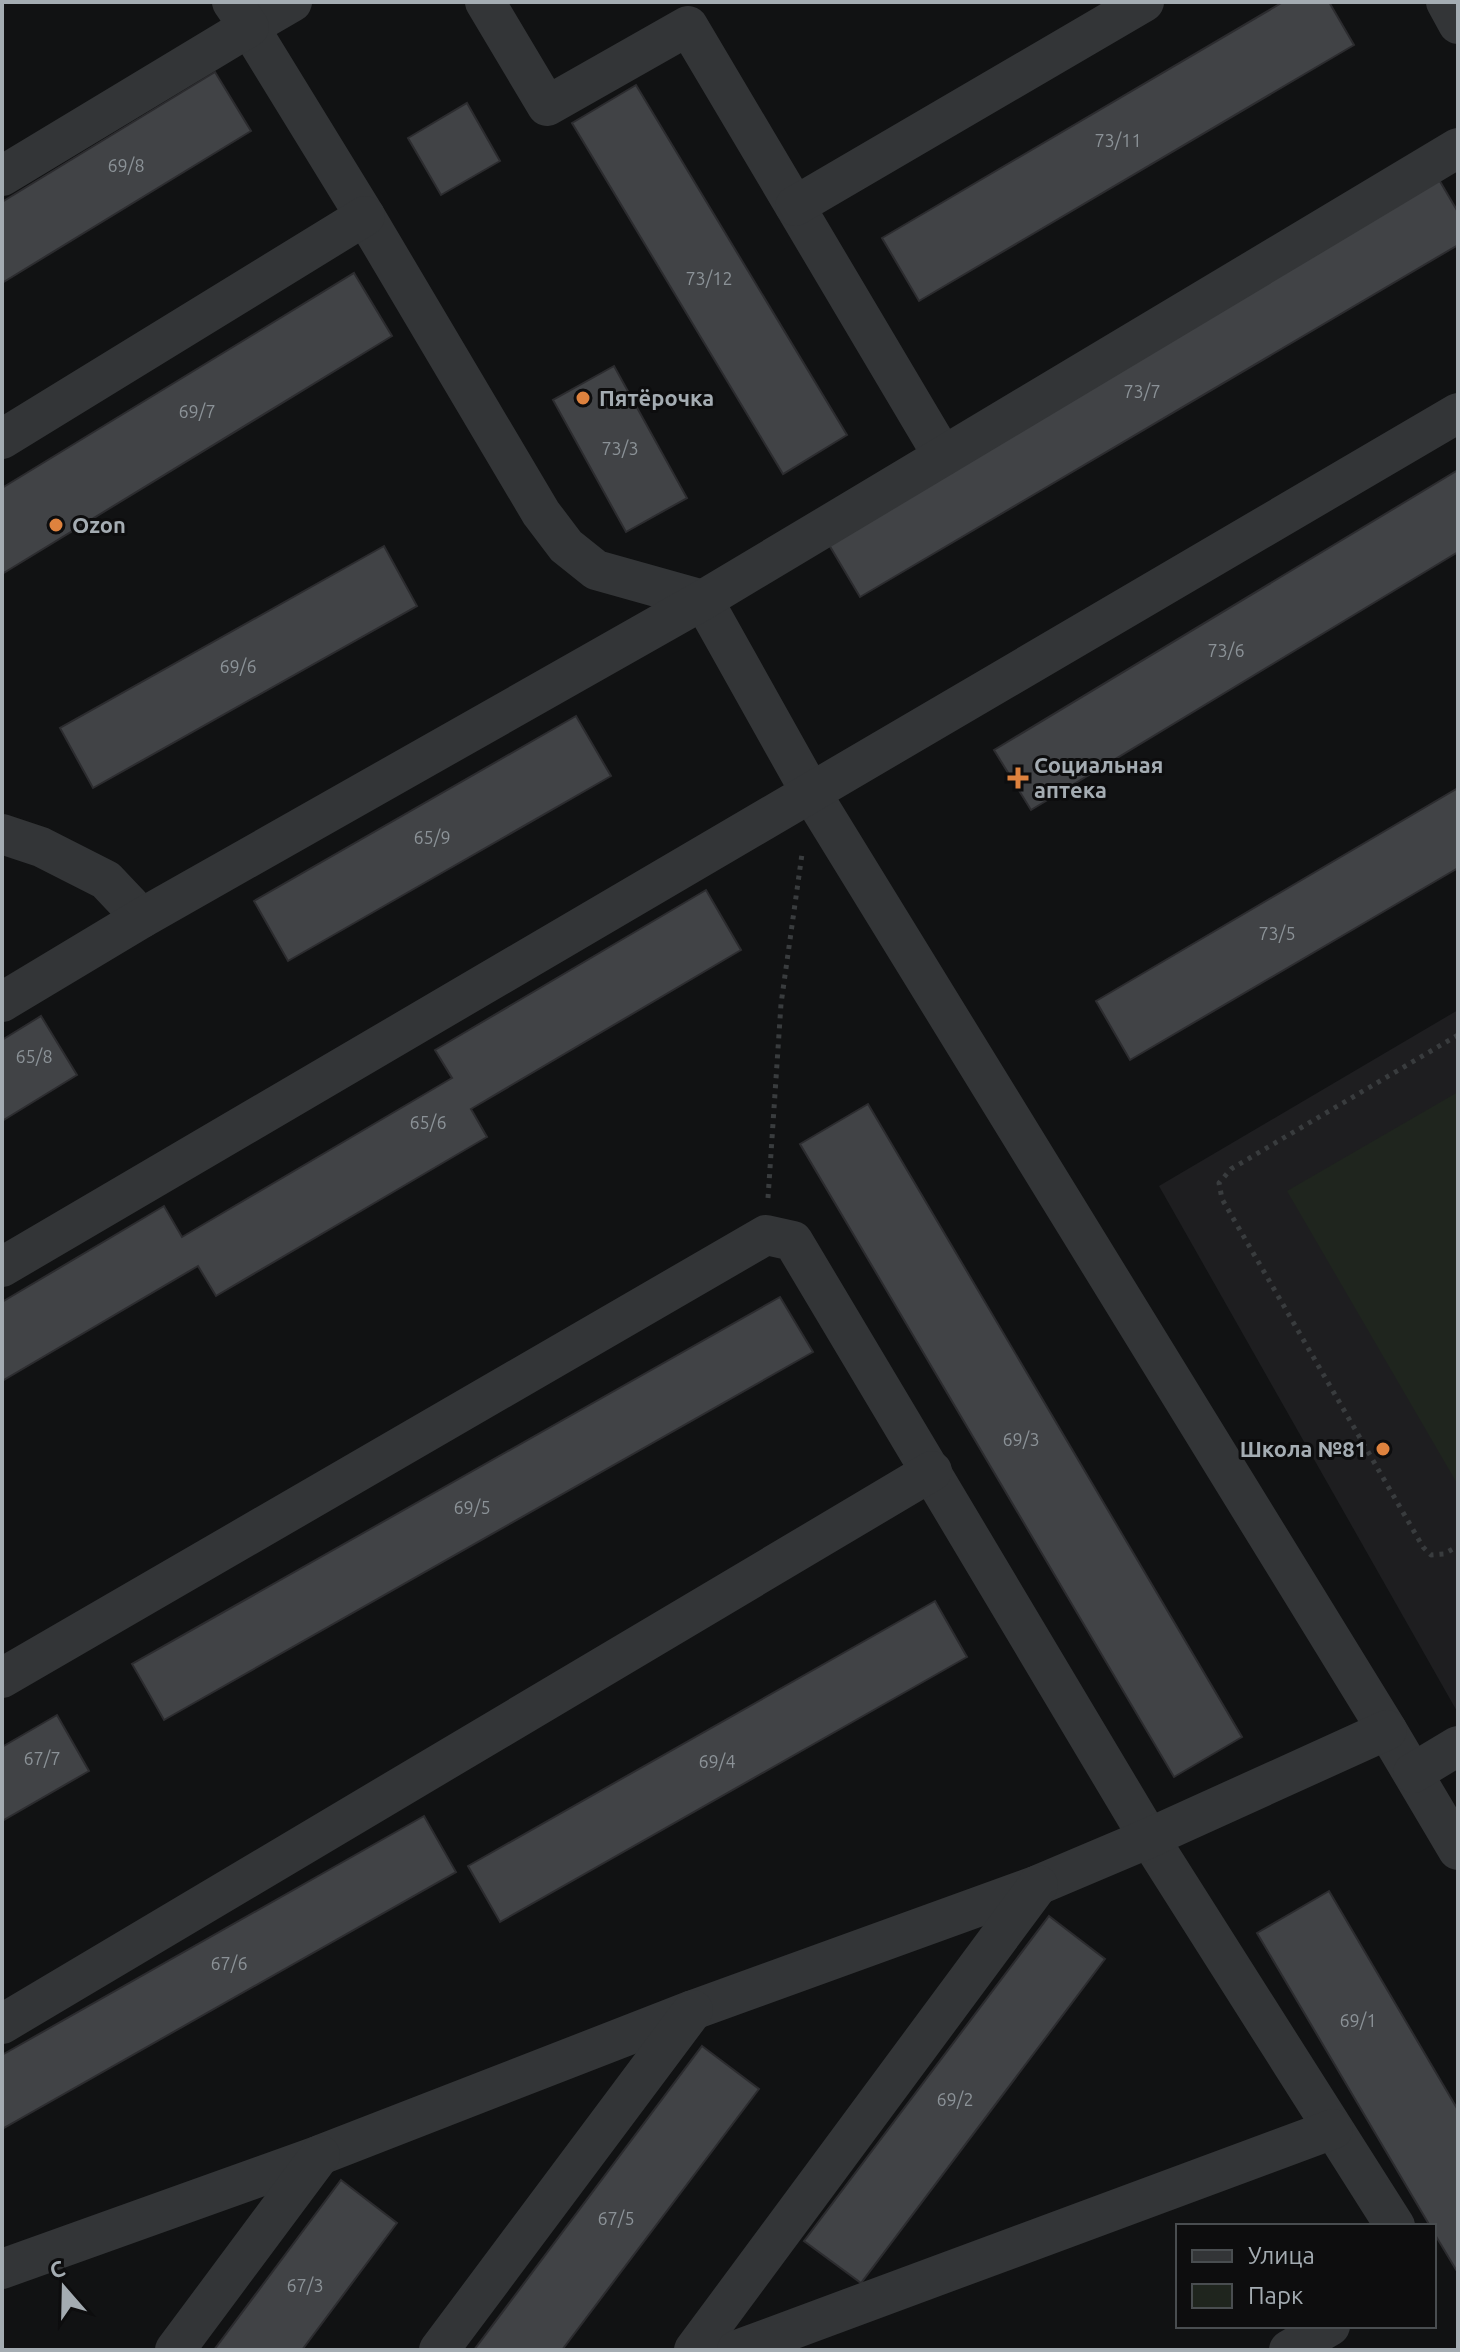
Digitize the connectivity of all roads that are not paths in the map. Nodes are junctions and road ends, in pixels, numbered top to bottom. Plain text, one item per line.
1 (292, 2) edge
2 (485, 2) edge
3 (1144, 2) edge
4 (1446, 2) edge
5 (240, 14) edge
6 (1458, 24) edge
7 (1458, 148) edge
8 (2, 176) edge
9 (795, 206) junction
10 (365, 216) junction
11 (1458, 413) edge
12 (2, 439) edge
13 (943, 456) junction
14 (703, 600) junction
15 (811, 793) junction
16 (2, 834) edge
17 (142, 918) junction
18 (2, 1002) edge
19 (2, 1267) edge
20 (932, 1471) junction
21 (2, 1678) edge
22 (1387, 1730) junction
23 (1458, 1746) edge
24 (1413, 1773) junction
25 (1149, 1838) junction
26 (1458, 1850) edge
27 (1038, 1885) junction
28 (693, 2010) junction
29 (2, 2024) edge
30 (1333, 2129) junction
31 (320, 2155) junction
32 (1394, 2224) edge
33 (2, 2269) edge
34 (1327, 2328) edge
35 (175, 2350) edge
36 (439, 2350) edge
37 (694, 2350) edge
38 (737, 2350) edge
39 (1289, 2350) edge

1 - 5 lane
2 - 9 lane
3 - 9 lane
4 - 6 lane
5 - 8 lane
5 - 10 lane
7 - 13 lane
9 - 13 lane
10 - 12 lane
10 - 14 lane
11 - 15 lane
13 - 14 lane
14 - 15 lane
14 - 17 lane
15 - 19 lane
15 - 22 lane
16 - 17 lane
17 - 18 lane
20 - 21 lane
20 - 25 lane
20 - 29 lane
22 - 24 lane
22 - 25 lane
23 - 24 lane
24 - 26 lane
25 - 27 lane
25 - 30 lane
27 - 28 lane
27 - 37 lane
28 - 31 lane
28 - 36 lane
30 - 32 lane
30 - 38 lane
31 - 33 lane
31 - 35 lane
34 - 39 lane

